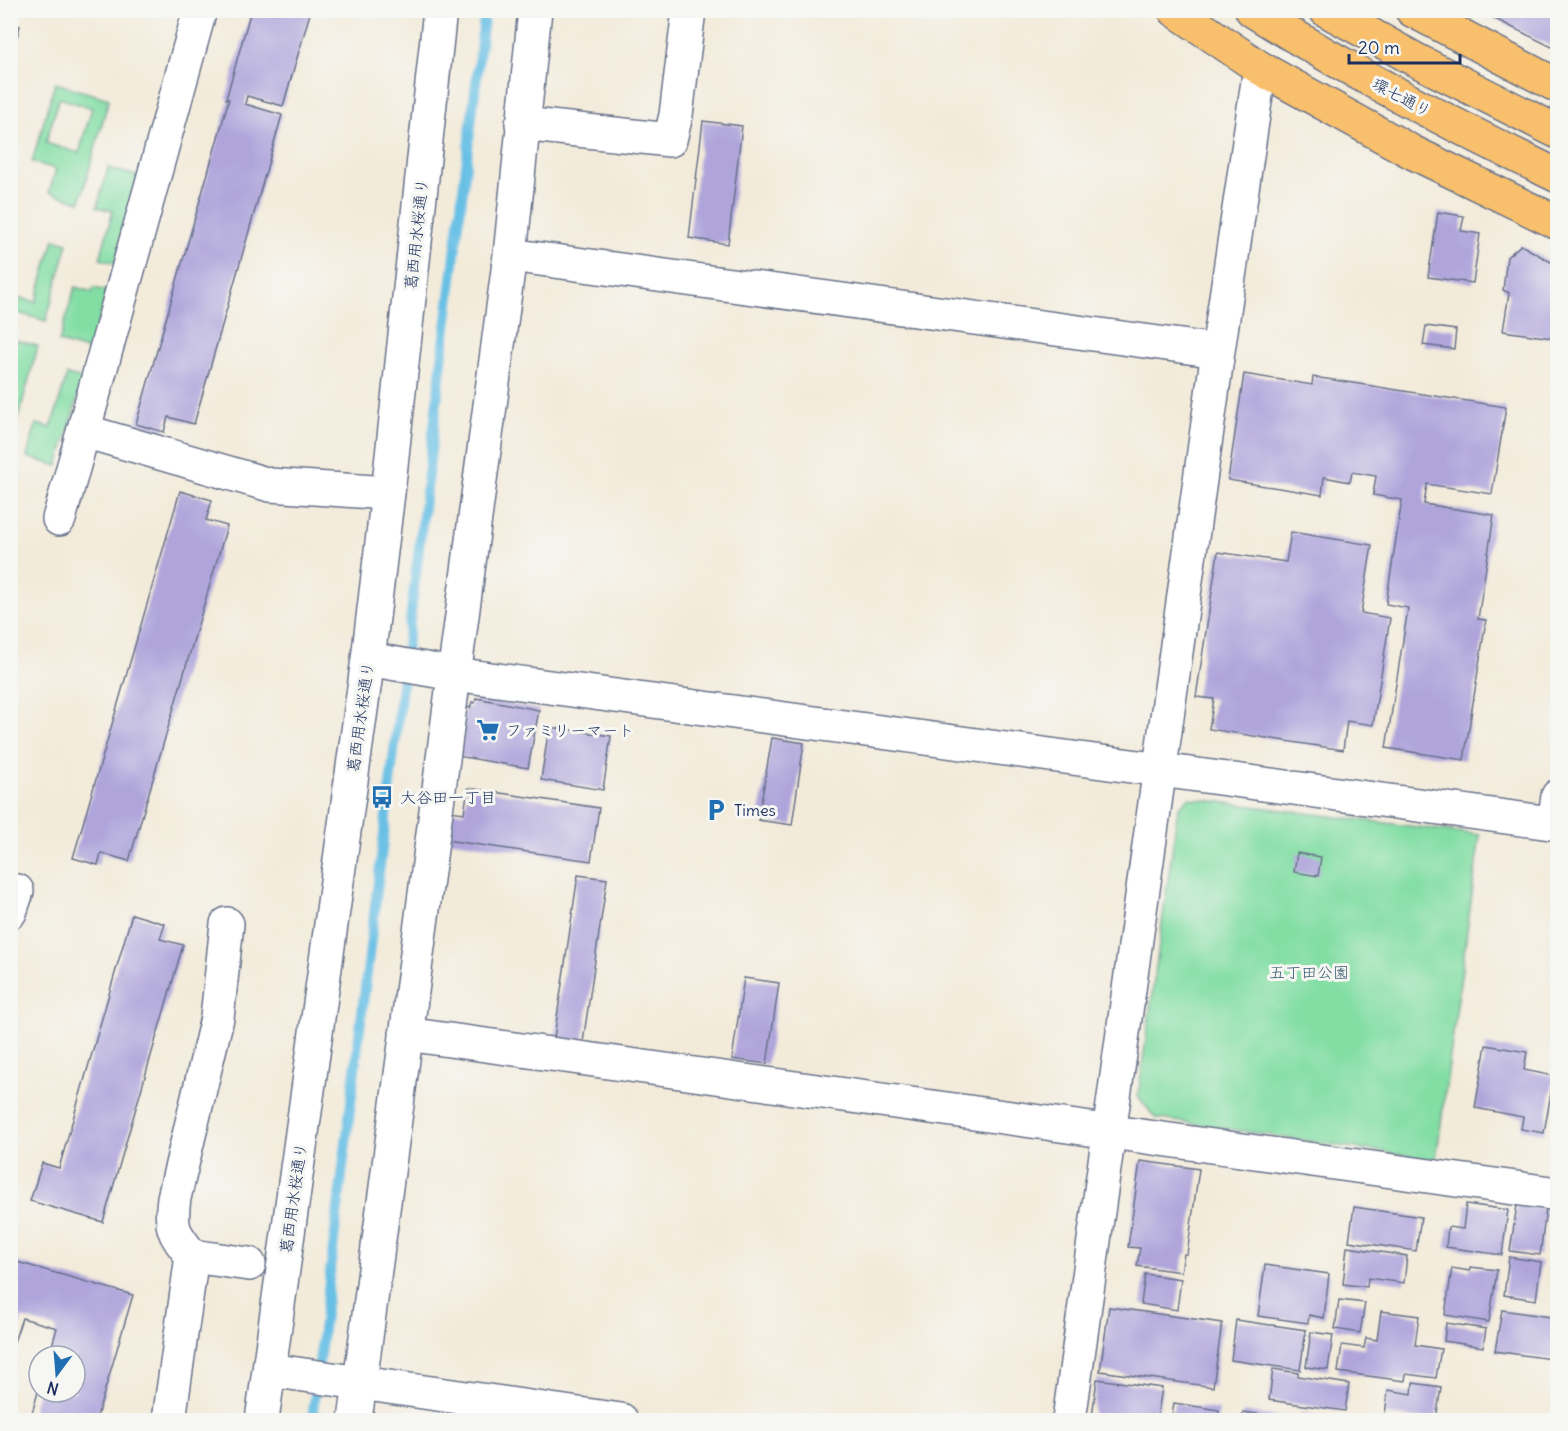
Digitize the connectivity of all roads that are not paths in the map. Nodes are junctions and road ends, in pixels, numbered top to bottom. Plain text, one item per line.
1 (200, 10) edge
2 (440, 10) edge
3 (535, 10) edge
4 (689, 10) edge
5 (1175, 10) edge
6 (1252, 10) edge
7 (1326, 10) edge
8 (1412, 10) edge
9 (1260, 68) junction
10 (1557, 86) edge
11 (522, 124) junction
12 (1557, 132) edge
13 (1551, 173) edge
14 (1557, 223) edge
15 (510, 255) junction
16 (1218, 351) junction
17 (84, 431) junction
18 (388, 493) junction
19 (59, 519) dead end
20 (380, 661) junction
21 (448, 673) junction
22 (1161, 771) junction
23 (1556, 814) edge
24 (10, 891) edge
25 (10, 912) edge
26 (227, 924) dead end
27 (406, 1034) junction
28 (1109, 1132) junction
29 (1557, 1194) edge
30 (192, 1256) junction
31 (249, 1264) dead end
32 (280, 1373) junction
33 (361, 1385) junction
34 (169, 1420) edge
35 (262, 1420) edge
36 (355, 1420) edge
37 (621, 1420) edge
38 (1068, 1420) edge

1 - 17 street
2 - 18 street, 葛西用水桜通り
3 - 11 street
4 - 11 street
5 - 9 main road
6 - 13 main road, 環七通り
7 - 12 main road
8 - 10 main road
9 - 14 main road
9 - 16 street
11 - 15 street
15 - 16 street
15 - 21 street
16 - 22 street
17 - 18 street
17 - 19 street
18 - 20 street, 葛西用水桜通り
20 - 21 street
20 - 32 street, 葛西用水桜通り
21 - 22 street
21 - 27 street
22 - 23 street
22 - 28 street
24 - 25 street
26 - 30 street
27 - 28 street
27 - 33 street
28 - 29 street
28 - 38 street
30 - 31 street
30 - 34 street
32 - 33 street
32 - 35 street, 葛西用水桜通り
33 - 36 street
33 - 37 street

